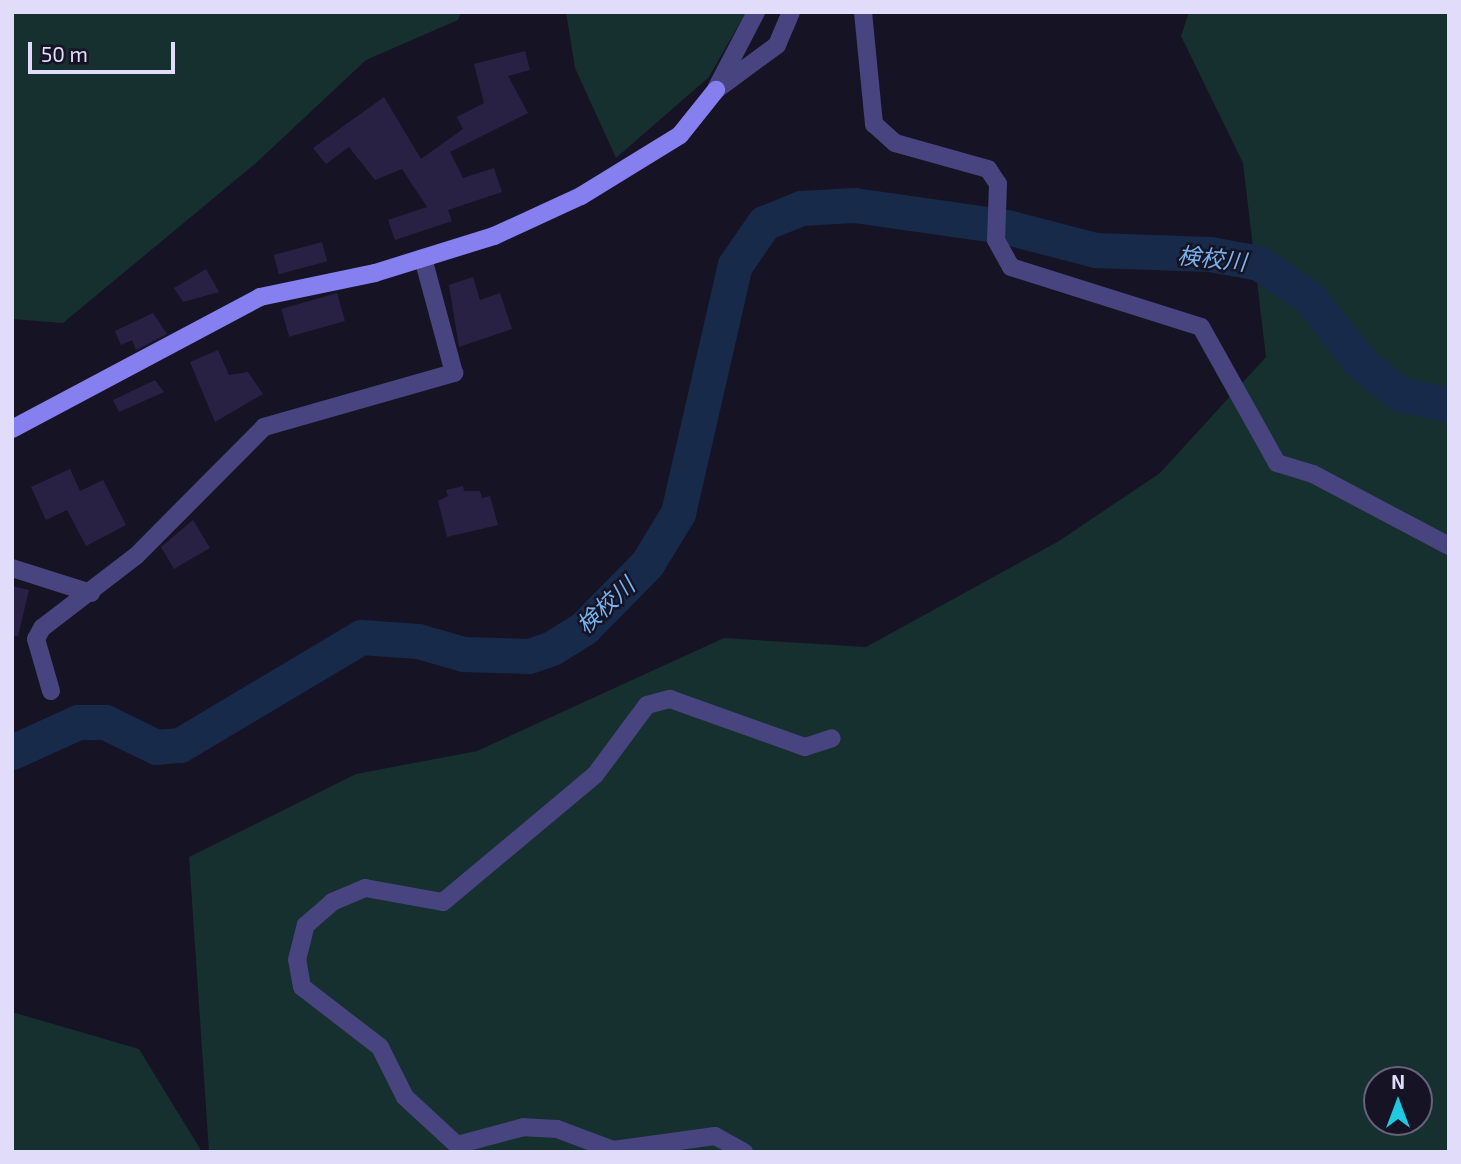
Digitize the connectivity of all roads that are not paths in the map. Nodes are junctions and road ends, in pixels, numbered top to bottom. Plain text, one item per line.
1 (756, 12) edge
2 (791, 12) edge
3 (863, 12) edge
4 (716, 90) junction
5 (423, 258) junction
6 (12, 429) edge
7 (1449, 546) edge
8 (12, 568) edge
9 (91, 593) junction
10 (51, 691) dead end
11 (832, 738) dead end
12 (744, 1152) edge

1 - 4 street
2 - 4 street
3 - 7 street
4 - 5 street
5 - 6 street
5 - 9 street
8 - 9 street
9 - 10 street
11 - 12 street

